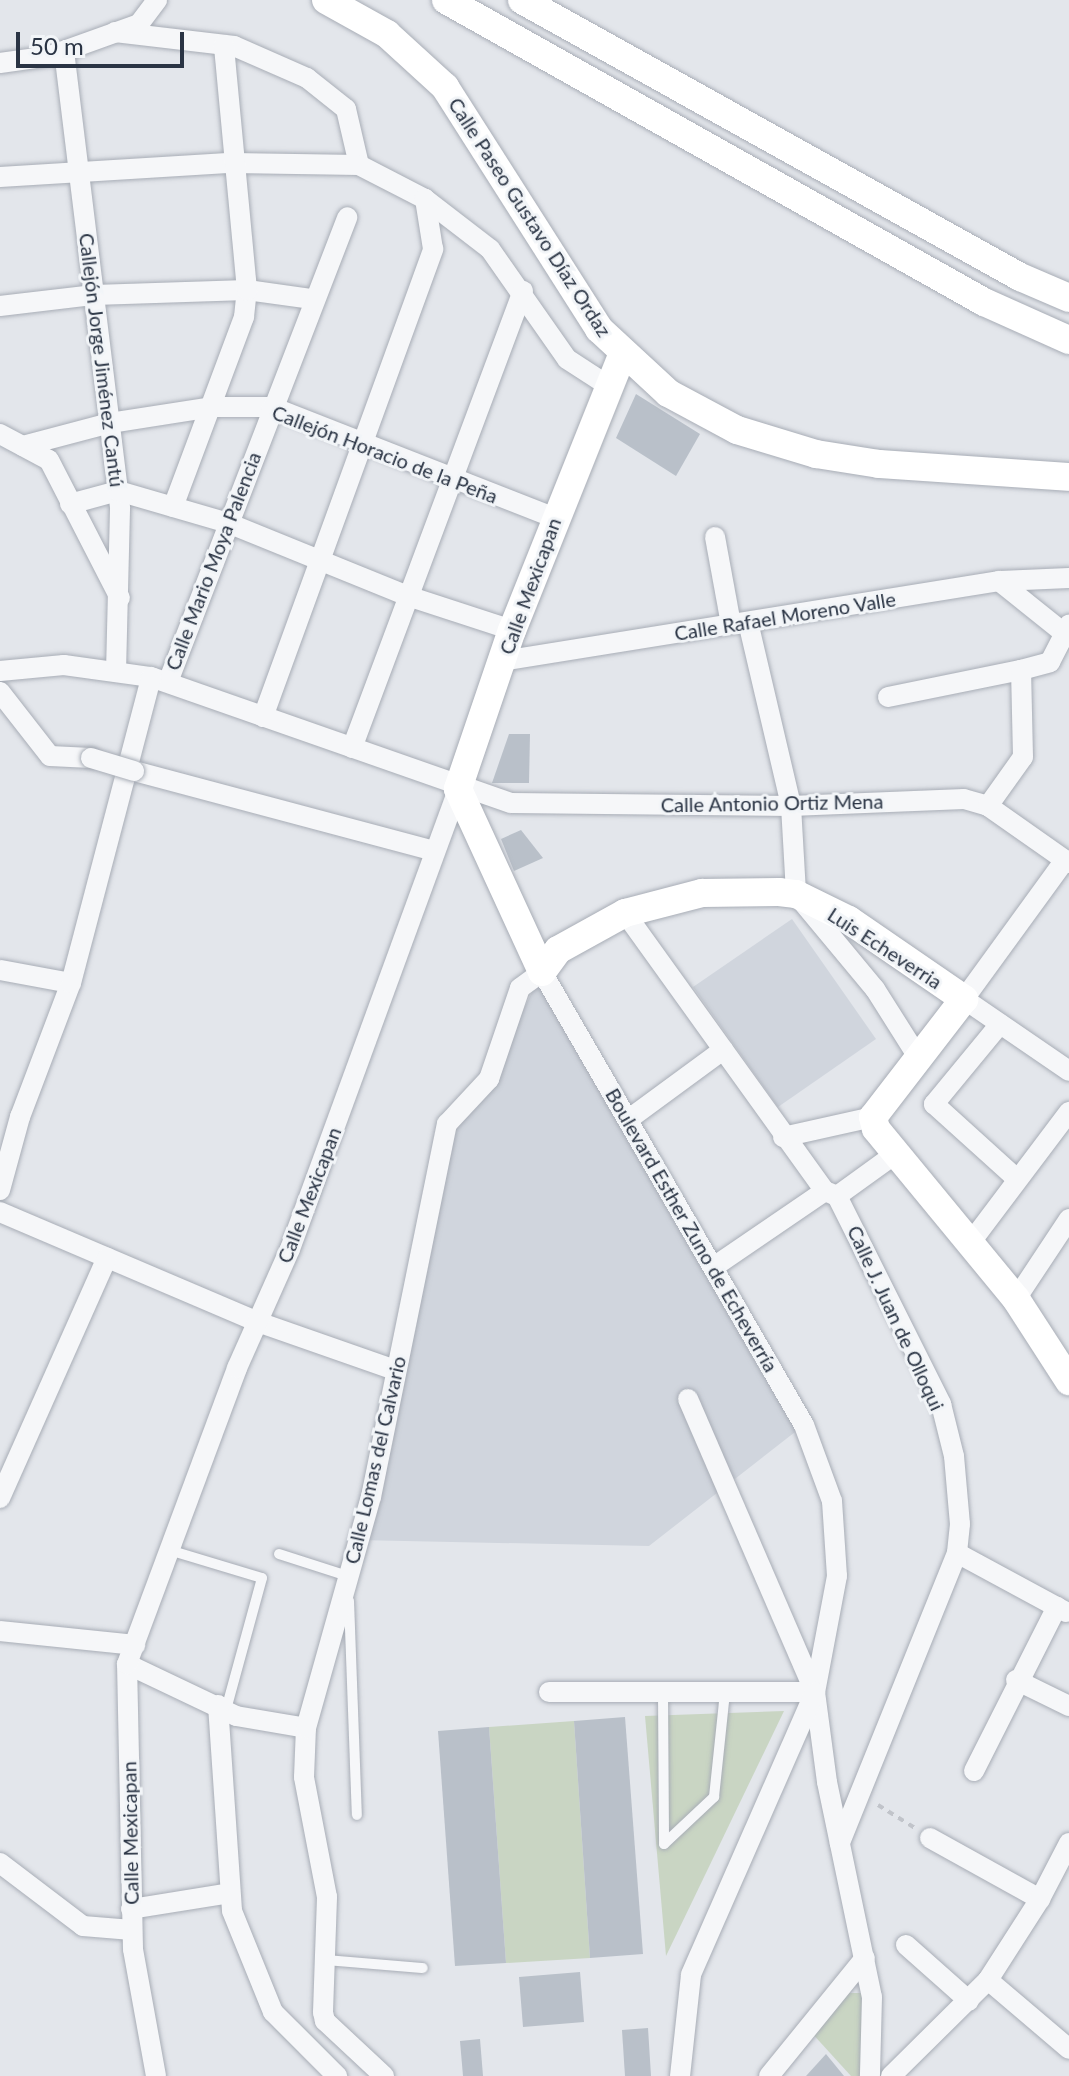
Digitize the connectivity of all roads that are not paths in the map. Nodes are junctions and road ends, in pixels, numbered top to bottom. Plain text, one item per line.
1 (157, 0) edge
2 (326, 0) edge
3 (446, 0) edge
4 (522, 0) edge
5 (115, 32) junction
6 (224, 45) junction
7 (64, 51) junction
8 (0, 63) edge
9 (232, 163) junction
10 (359, 165) junction
11 (78, 170) junction
12 (0, 177) edge
13 (425, 199) junction
14 (347, 217) dead end
15 (247, 290) junction
16 (523, 291) junction
17 (94, 295) junction
18 (1069, 298) edge
19 (312, 299) junction
20 (0, 306) edge
21 (1069, 340) edge
22 (623, 353) junction
23 (607, 385) junction
24 (212, 407) junction
25 (272, 407) junction
26 (110, 423) junction
27 (0, 434) edge
28 (23, 446) junction
29 (364, 446) junction
30 (1069, 477) edge
31 (450, 481) junction
32 (118, 491) junction
33 (70, 504) junction
34 (173, 507) junction
35 (555, 518) junction
36 (228, 523) junction
37 (715, 537) dead end
38 (318, 560) junction
39 (1069, 578) edge
40 (999, 581) junction
41 (408, 596) junction
42 (120, 598) junction
43 (740, 623) junction
44 (512, 630) junction
45 (1068, 632) edge
46 (502, 661) junction
47 (107, 670) junction
48 (1021, 670) junction
49 (0, 671) edge
50 (159, 680) junction
51 (0, 692) edge
52 (888, 697) dead end
53 (263, 717) junction
54 (352, 748) junction
55 (458, 789) junction
56 (791, 806) junction
57 (988, 806) junction
58 (435, 851) junction
59 (1067, 861) edge
60 (796, 894) junction
61 (625, 913) junction
62 (0, 970) edge
63 (542, 972) junction
64 (71, 983) junction
65 (964, 999) junction
66 (1000, 1024) junction
67 (723, 1050) junction
68 (918, 1057) junction
69 (1069, 1071) edge
70 (1069, 1112) edge
71 (873, 1117) junction
72 (629, 1119) junction
73 (783, 1137) junction
74 (895, 1154) junction
75 (1017, 1179) junction
76 (0, 1190) edge
77 (831, 1194) junction
78 (0, 1212) edge
79 (1069, 1219) edge
80 (971, 1242) junction
81 (107, 1258) junction
82 (715, 1266) junction
83 (1016, 1299) junction
84 (258, 1322) junction
85 (1065, 1367) edge
86 (395, 1370) junction
87 (688, 1399) dead end
88 (0, 1498) edge
89 (168, 1550) junction
90 (957, 1553) junction
91 (279, 1554) dead end
92 (348, 1576) junction
93 (1063, 1610) edge
94 (0, 1631) edge
95 (135, 1645) junction
96 (127, 1664) junction
97 (1016, 1680) junction
98 (549, 1692) dead end
99 (815, 1692) junction
100 (725, 1693) junction
101 (663, 1694) junction
102 (1069, 1706) edge
103 (222, 1707) junction
104 (306, 1728) junction
105 (974, 1771) dead end
106 (357, 1815) dead end
107 (930, 1838) road end
108 (840, 1843) junction
109 (1069, 1843) edge
110 (0, 1863) edge
111 (1064, 1867) edge
112 (230, 1893) junction
113 (1040, 1899) junction
114 (132, 1919) junction
115 (906, 1945) dead end
116 (865, 1958) junction
117 (325, 1960) junction
118 (423, 1968) dead end
119 (988, 1980) junction
120 (969, 2001) junction
121 (1069, 2049) edge
122 (365, 2056) junction
123 (155, 2067) edge
124 (337, 2076) edge
125 (374, 2076) edge
126 (384, 2076) edge
127 (680, 2076) edge
128 (769, 2076) edge
129 (870, 2076) edge
130 (891, 2076) edge

1 - 5 street
2 - 22 main road, Calle Paseo Gustavo Díaz Ordaz
3 - 21 main road
4 - 18 main road
5 - 6 street
5 - 7 street
6 - 9 street
6 - 10 street
7 - 8 street
7 - 11 street, Callejón Jorge Jiménez Cantú
9 - 10 street
9 - 11 street
9 - 15 street
10 - 13 street
11 - 12 street
11 - 17 street, Callejón Jorge Jiménez Cantú
13 - 16 street
13 - 29 street
14 - 19 street, Calle Mario Moya Palencia
15 - 17 street
15 - 19 street
15 - 24 street
16 - 23 street
16 - 31 street
17 - 20 street
17 - 26 street, Callejón Jorge Jiménez Cantú
19 - 25 street, Calle Mario Moya Palencia
22 - 23 main road, Calle Mexicapan
22 - 30 main road, Calle Paseo Gustavo Díaz Ordaz
23 - 35 main road, Calle Mexicapan
24 - 25 street, Callejón Horacio de la Peña
24 - 26 street, Callejón Horacio de la Peña
24 - 34 street
25 - 29 street, Callejón Horacio de la Peña
25 - 36 street, Calle Mario Moya Palencia
26 - 28 street, Callejón Horacio de la Peña
26 - 32 street, Callejón Jorge Jiménez Cantú
27 - 28 street
28 - 33 street
29 - 31 street, Callejón Horacio de la Peña
29 - 38 street
31 - 35 street, Callejón Horacio de la Peña
31 - 41 street
32 - 33 street
32 - 34 street
32 - 42 street, Callejón Jorge Jiménez Cantú
33 - 42 street
34 - 36 street
35 - 44 main road, Calle Mexicapan
36 - 38 street
36 - 50 street, Calle Mario Moya Palencia
37 - 43 street
38 - 41 street
38 - 53 street
39 - 40 street, Calle Rafael Moreno Valle
40 - 43 street, Calle Rafael Moreno Valle
40 - 45 street
41 - 44 street
41 - 54 street
42 - 47 street, Callejón Jorge Jiménez Cantú
43 - 46 street, Calle Rafael Moreno Valle
43 - 56 street
44 - 46 main road, Calle Mexicapan
45 - 48 street
46 - 55 main road, Calle Mexicapan
47 - 49 street, Calle Antonio Ortiz Mena
47 - 50 street, Calle Antonio Ortiz Mena
48 - 52 street
48 - 57 street
50 - 53 street, Calle Antonio Ortiz Mena
50 - 64 street, Calle Mario Moya Palencia
51 - 58 street, bridge
53 - 54 street, Calle Antonio Ortiz Mena
54 - 55 street, Calle Antonio Ortiz Mena
55 - 56 street, Calle Antonio Ortiz Mena
55 - 58 street, Calle Mexicapan
55 - 63 main road, Boulevard Esther Zuno de Echeverría
56 - 57 street, Calle Antonio Ortiz Mena
56 - 60 street
57 - 59 street, Calle Antonio Ortiz Mena
58 - 84 street, Calle Mexicapan
59 - 65 street
60 - 61 main road, Luis Echeverria
60 - 65 main road, Luis Echeverria
60 - 68 street
61 - 63 main road, Luis Echeverria
61 - 67 street, Calle J. Juan de Olloqui
62 - 64 street
63 - 72 street, Boulevard Esther Zuno de Echeverría
63 - 86 street, Calle Lomas del Calvario
64 - 76 street, Calle Mario Moya Palencia
65 - 66 street
65 - 68 main road
66 - 69 street
66 - 75 street
67 - 72 street
67 - 73 street, Calle J. Juan de Olloqui
68 - 71 main road
70 - 75 street
71 - 73 street
71 - 74 main road
72 - 82 street, Boulevard Esther Zuno de Echeverría
73 - 77 street, Calle J. Juan de Olloqui
74 - 77 street
74 - 80 main road
75 - 80 street
77 - 82 street
77 - 90 street, Calle J. Juan de Olloqui
78 - 81 street
79 - 83 street
80 - 83 main road
81 - 84 street
81 - 88 street
82 - 99 street, Boulevard Esther Zuno de Echeverría
83 - 85 main road
84 - 86 street
84 - 89 street, Calle Mexicapan
86 - 92 street, Calle Lomas del Calvario
87 - 99 street
89 - 95 street, Calle Mexicapan
89 - 103 lane
90 - 93 street
90 - 108 street, Calle J. Juan de Olloqui
91 - 92 lane
92 - 104 street, Calle Lomas del Calvario
92 - 106 lane
93 - 97 street
94 - 95 street
95 - 96 street, Calle Mexicapan
96 - 103 street
96 - 114 street, Calle Mexicapan
97 - 102 street
97 - 105 street
98 - 101 street
99 - 100 street
99 - 108 street
99 - 127 street
100 - 101 street
100 - 101 lane
103 - 104 street
103 - 112 street
104 - 117 street, Calle Lomas del Calvario
107 - 113 street
108 - 116 street
109 - 111 street
110 - 114 street
111 - 113 street
112 - 114 street
112 - 124 street
113 - 119 street
114 - 123 street, Calle Mexicapan
115 - 120 street
116 - 128 street
116 - 129 street
117 - 118 lane
117 - 122 street, Calle Lomas del Calvario
119 - 120 street
119 - 121 street
120 - 130 street
122 - 125 street, Calle Lomas del Calvario
122 - 126 street, Calle Lomas del Calvario

